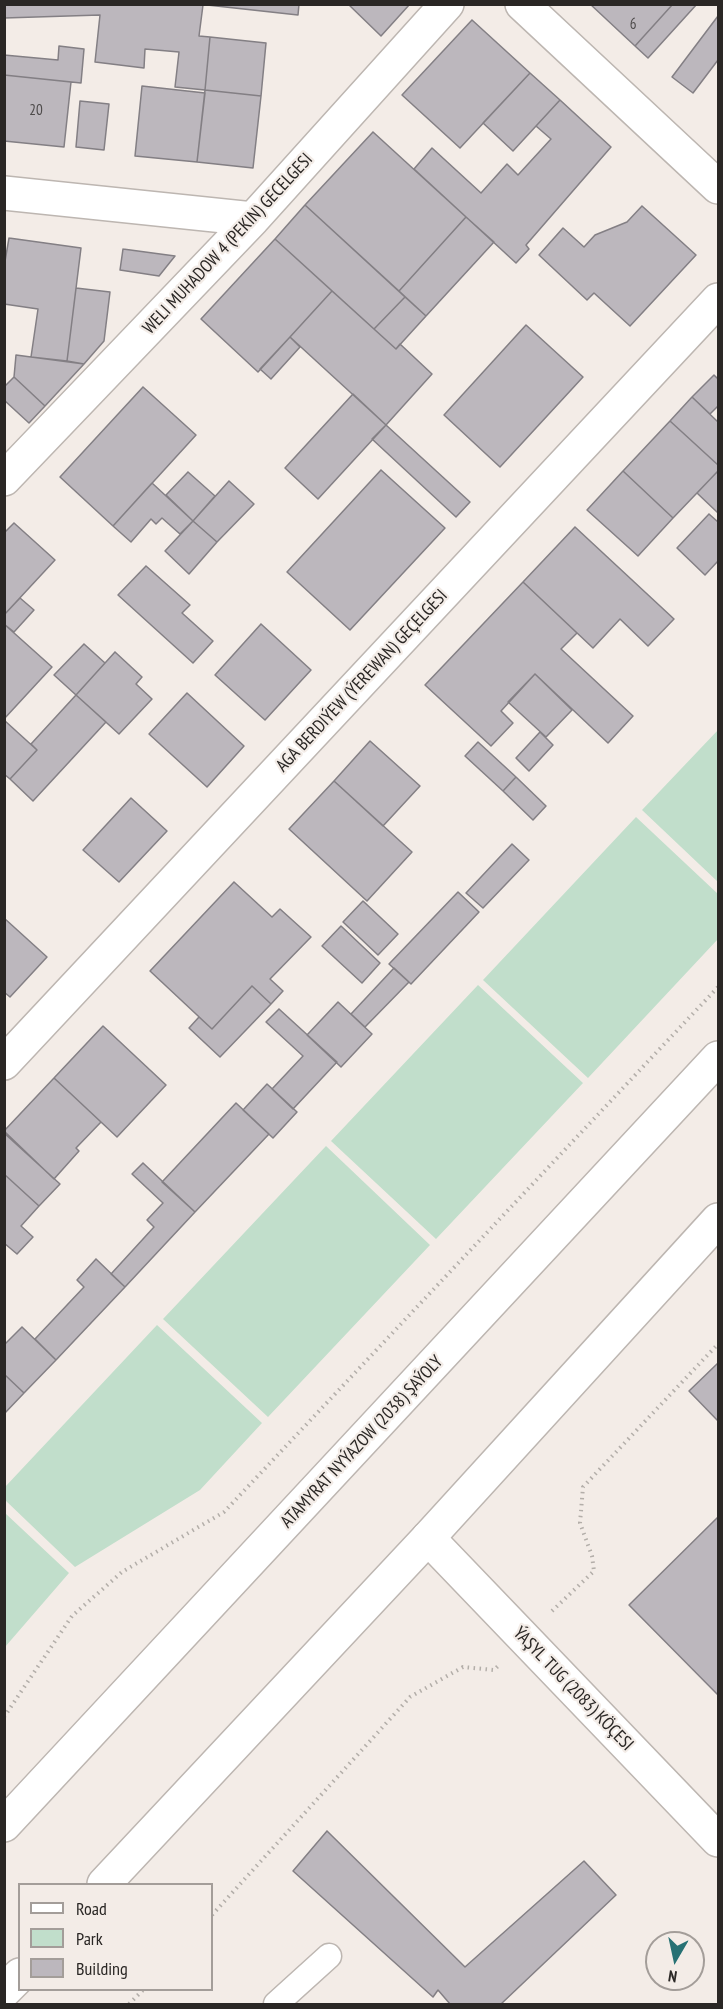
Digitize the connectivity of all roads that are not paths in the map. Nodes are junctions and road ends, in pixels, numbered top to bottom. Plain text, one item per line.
1 (447, 4) edge
2 (522, 4) edge
3 (718, 188) edge
4 (4, 193) edge
5 (253, 219) junction
6 (718, 300) edge
7 (4, 479) edge
8 (718, 1058) edge
9 (4, 1063) edge
10 (718, 1220) edge
11 (428, 1538) junction
12 (4, 1825) edge
13 (718, 1840) edge
14 (105, 1883) edge
15 (329, 1956) dead end
16 (18, 1977) edge
17 (4, 1991) edge
18 (276, 2004) edge

1 - 5 street, WELI MUHADOW 4 (PEKIN) GECELGESI
2 - 3 street
4 - 5 street
5 - 7 street, WELI MUHADOW 4 (PEKIN) GECELGESI
6 - 9 street, AGA BERDIÝEW (ÝEREWAN) GEÇELGESI
8 - 12 street, ATAMYRAT NYÝAZOW (2038) ŞAÝOLY
10 - 11 street
11 - 13 street, ÝAŞYL TUG (2083) KÖÇESI
11 - 14 street
15 - 18 lane
16 - 17 street

